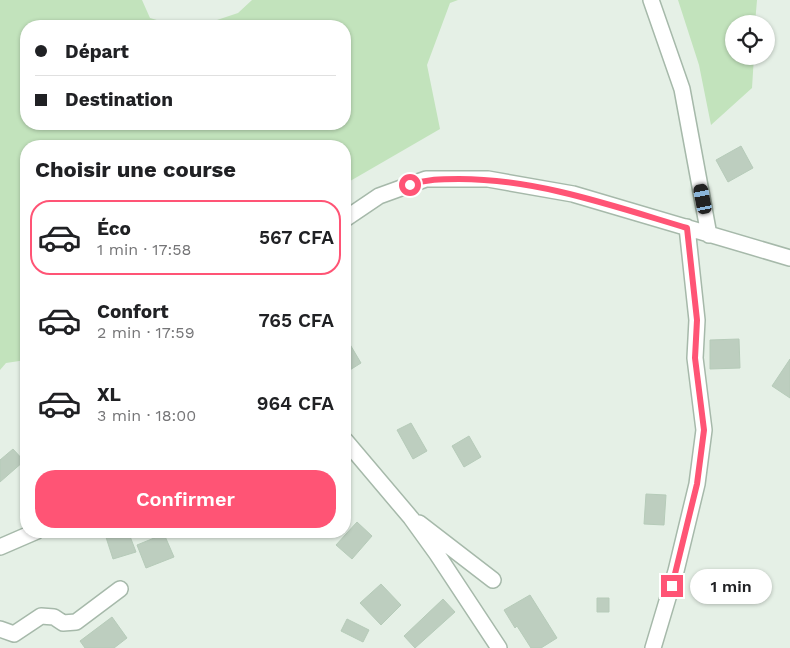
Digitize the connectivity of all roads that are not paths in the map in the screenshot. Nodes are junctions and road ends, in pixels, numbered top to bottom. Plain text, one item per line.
1 (651, 0) edge
2 (351, 215) edge
3 (687, 228) junction
4 (709, 235) junction
5 (790, 258) edge
6 (351, 447) edge
7 (411, 518) junction
8 (21, 538) edge
9 (0, 547) edge
10 (494, 580) dead end
11 (120, 589) dead end
12 (0, 629) edge
13 (499, 648) edge
14 (653, 648) edge

1 - 4 street
2 - 3 street
3 - 4 street
3 - 14 street
4 - 5 street
6 - 7 street
7 - 10 street
7 - 13 street
8 - 9 street
11 - 12 street

